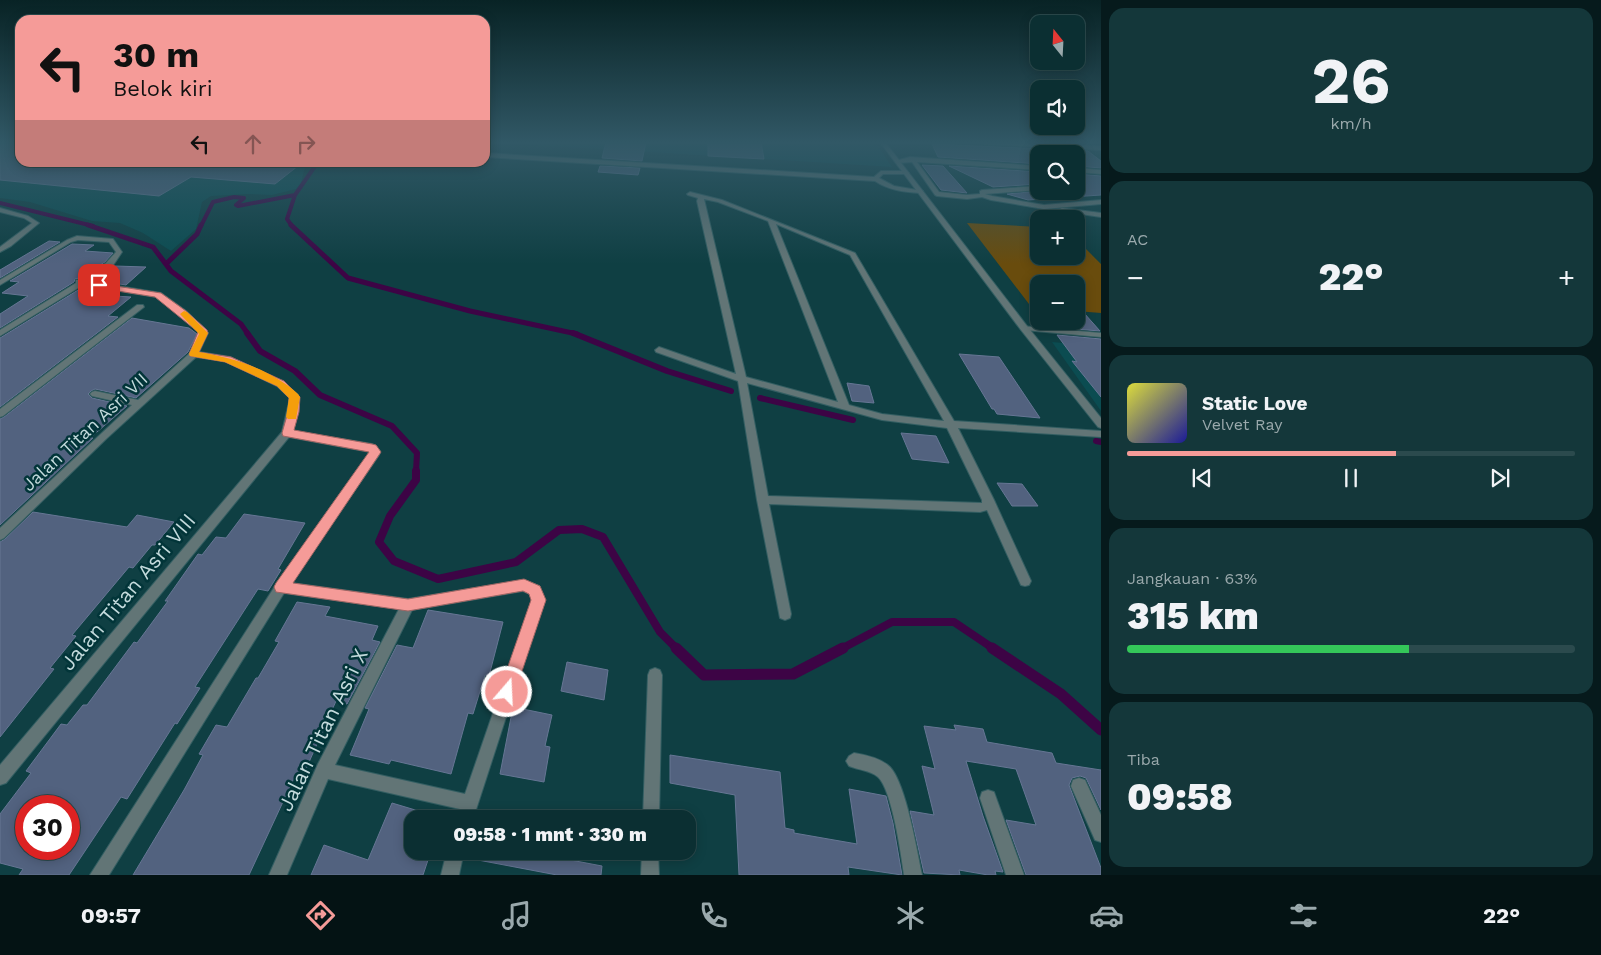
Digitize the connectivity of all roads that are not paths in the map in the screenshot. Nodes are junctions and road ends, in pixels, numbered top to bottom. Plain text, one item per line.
1 (881, 183) edge
2 (914, 183) edge
3 (929, 183) edge
4 (1030, 188) edge
5 (921, 192) junction
6 (690, 194) dead end
7 (937, 194) junction
8 (983, 195) junction
9 (701, 197) junction
10 (1101, 202) edge
11 (1044, 208) junction
12 (0, 210) edge
13 (1101, 215) edge
14 (771, 220) junction
15 (0, 244) edge
16 (10, 245) junction
17 (0, 250) edge
18 (79, 282) junction
19 (0, 283) edge
20 (140, 307) dead end
21 (1024, 328) junction
22 (0, 334) edge
23 (1101, 335) edge
24 (659, 350) dead end
25 (194, 354) junction
26 (742, 379) junction
27 (95, 394) dead end
28 (139, 403) junction
29 (845, 408) junction
30 (0, 414) edge
31 (951, 425) junction
32 (1101, 425) edge
33 (287, 433) junction
34 (1101, 434) edge
35 (764, 500) junction
36 (988, 500) junction
37 (0, 535) edge
38 (1025, 581) dead end
39 (281, 587) junction
40 (408, 605) junction
41 (785, 614) dead end
42 (655, 675) dead end
43 (854, 761) dead end
44 (324, 770) junction
45 (0, 777) edge
46 (1079, 786) dead end
47 (988, 798) dead end
48 (470, 803) junction
49 (468, 810) edge
50 (651, 810) edge
51 (1101, 834) edge
52 (454, 860) edge
53 (650, 860) edge
54 (99, 875) edge
55 (278, 875) edge
56 (450, 875) edge
57 (650, 875) edge
58 (913, 875) edge
59 (1015, 875) edge

1 - 5 street
2 - 5 street
3 - 7 street
4 - 8 street
5 - 7 street
5 - 21 street
6 - 9 street
7 - 8 street
8 - 11 street
9 - 14 street
9 - 26 street
10 - 11 street
11 - 13 street
12 - 16 street
14 - 29 street
14 - 31 street
15 - 16 street
16 - 17 street
18 - 19 street
18 - 22 street
18 - 25 street
20 - 30 street
21 - 23 street
21 - 32 street
24 - 26 street
25 - 28 street, Jalan Titan Asri VII
25 - 33 street
26 - 29 street
26 - 35 street
27 - 28 street
28 - 37 street, Jalan Titan Asri VII
29 - 31 street
31 - 34 street
31 - 36 street
33 - 39 street
33 - 45 street, Jalan Titan Asri VIII
35 - 36 street
35 - 41 street
36 - 38 street
39 - 40 street
39 - 54 street
40 - 44 street, Jalan Titan Asri X
40 - 48 street
42 - 50 street
43 - 58 street
44 - 48 street
44 - 55 street, Jalan Titan Asri X
46 - 51 street
47 - 59 street
48 - 49 street
52 - 56 street
53 - 57 street

